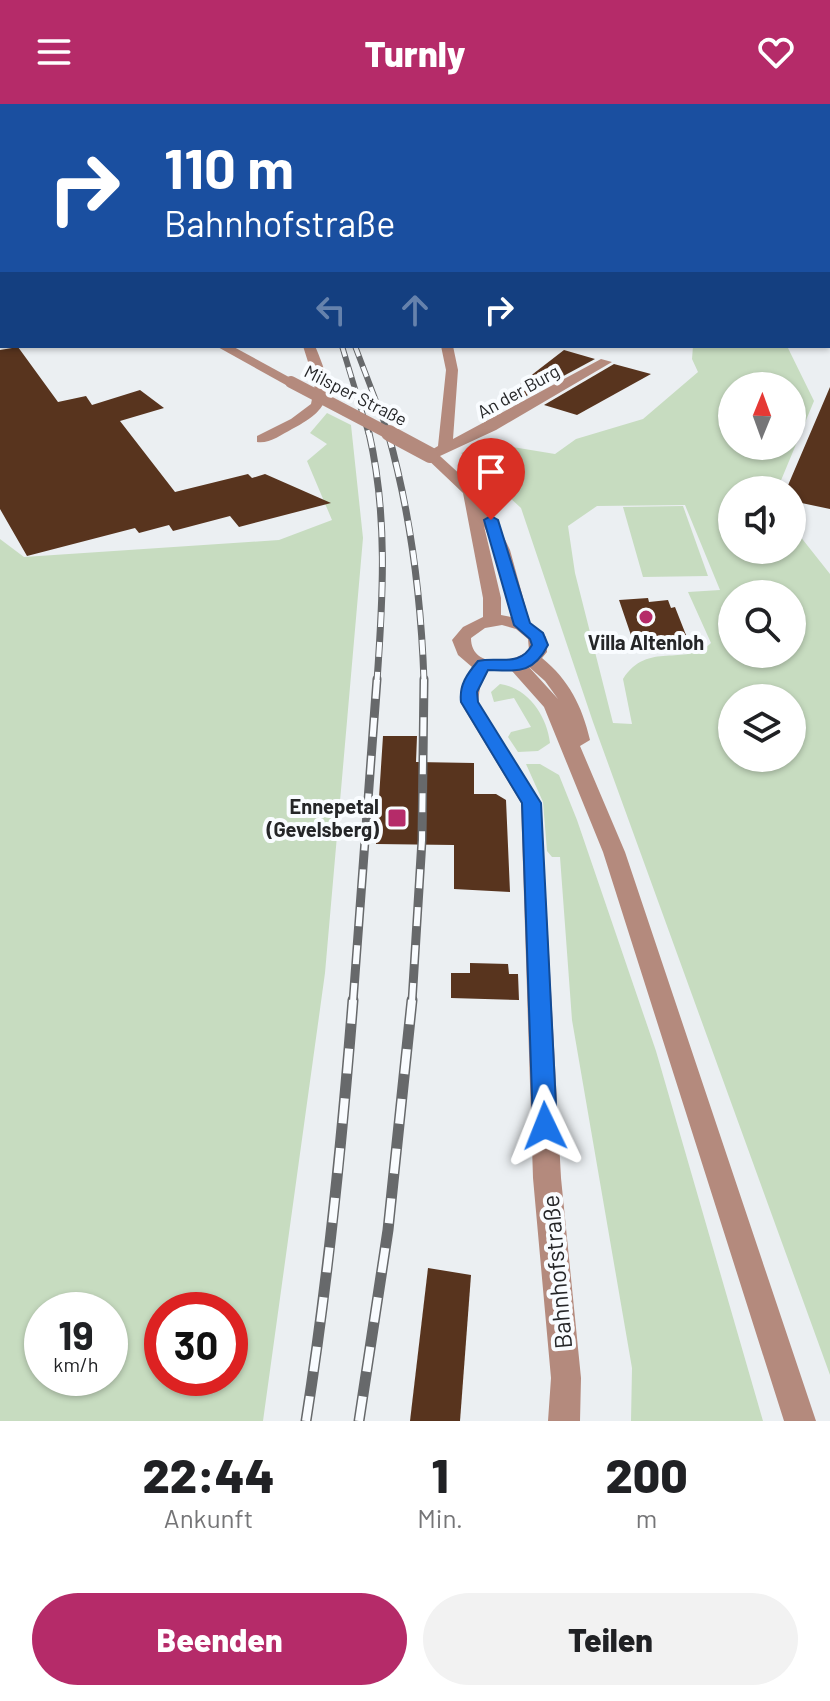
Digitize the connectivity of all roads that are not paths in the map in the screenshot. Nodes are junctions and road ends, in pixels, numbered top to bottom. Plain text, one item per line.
1 (226, 348) edge
2 (310, 348) edge
3 (447, 348) edge
4 (606, 362) dead end
5 (262, 439) dead end
6 (437, 452) junction
7 (468, 485) junction
8 (492, 621) junction
9 (522, 625) junction
10 (525, 662) junction
11 (483, 665) junction
12 (564, 1421) edge
13 (800, 1421) edge

1 - 6 street, Milsper Straße, bridge
2 - 5 street
3 - 6 street
4 - 6 street, An der Burg
6 - 7 street
7 - 8 street
7 - 9 street
8 - 9 street
8 - 11 street
9 - 10 street
10 - 11 street
10 - 13 street
11 - 12 street, Bahnhofstraße

